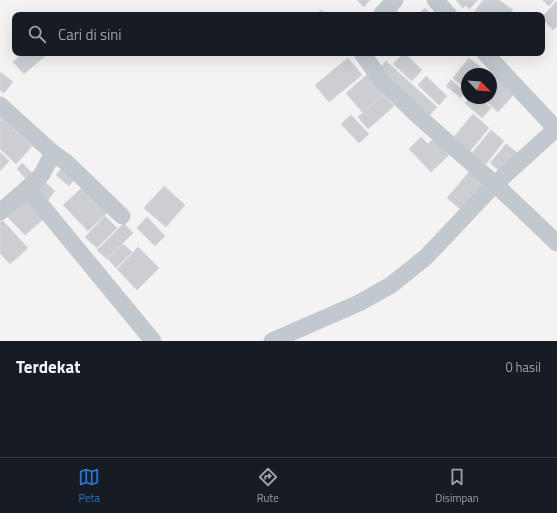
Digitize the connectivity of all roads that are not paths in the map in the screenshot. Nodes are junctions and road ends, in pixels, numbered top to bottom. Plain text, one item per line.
1 (395, 0) edge
2 (435, 0) edge
3 (384, 12) edge
4 (446, 12) edge
5 (364, 56) edge
6 (488, 56) edge
7 (0, 105) edge
8 (557, 129) edge
9 (53, 153) junction
10 (495, 184) junction
11 (27, 188) junction
12 (0, 212) edge
13 (122, 216) dead end
14 (557, 243) edge
15 (153, 341) edge
16 (272, 341) edge

1 - 3 street
2 - 4 street
5 - 10 street
6 - 8 street
7 - 9 street
8 - 10 street
9 - 11 street
9 - 13 street
10 - 14 street
10 - 16 street
11 - 12 street
11 - 15 street

